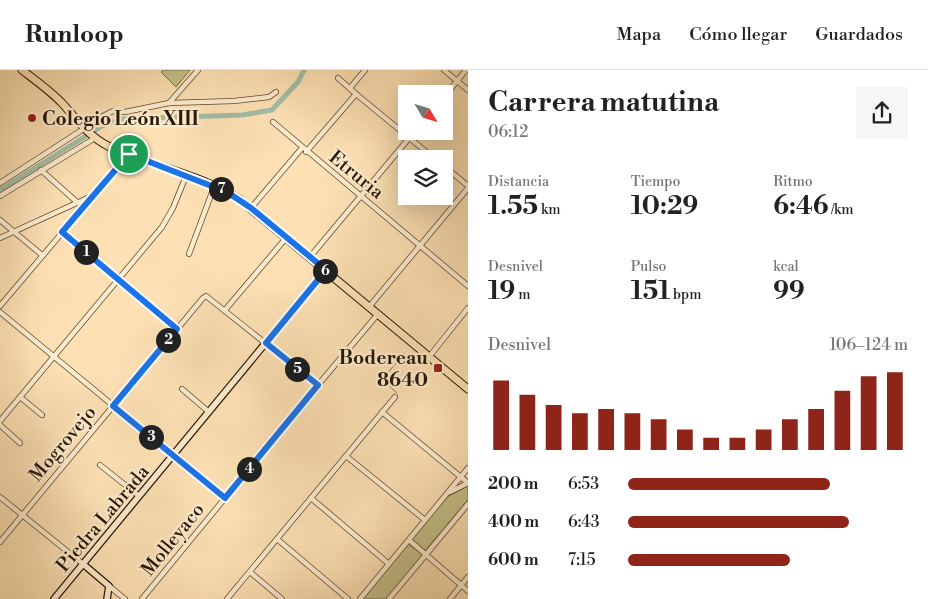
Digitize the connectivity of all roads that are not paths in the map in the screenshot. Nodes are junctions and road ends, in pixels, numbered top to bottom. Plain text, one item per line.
1 (22, 70) edge
2 (198, 70) edge
3 (365, 70) edge
4 (444, 70) edge
5 (466, 70) edge
6 (338, 78) dead end
7 (457, 81) junction
8 (453, 86) edge
9 (350, 88) junction
10 (468, 90) edge
11 (276, 92) dead end
12 (356, 94) junction
13 (169, 103) junction
14 (273, 122) dead end
15 (84, 127) junction
16 (398, 129) edge
17 (95, 138) junction
18 (407, 140) edge
19 (411, 140) edge
20 (302, 148) junction
21 (423, 150) edge
22 (306, 152) junction
23 (129, 154) junction
24 (41, 170) junction
25 (453, 174) edge
26 (186, 176) junction
27 (0, 183) edge
28 (214, 187) junction
29 (468, 187) edge
30 (0, 196) edge
31 (93, 196) junction
32 (361, 196) junction
33 (78, 203) junction
34 (251, 208) junction
35 (0, 220) edge
36 (14, 232) junction
37 (62, 232) junction
38 (0, 238) edge
39 (286, 238) junction
40 (420, 246) junction
41 (189, 254) dead end
42 (42, 255) junction
43 (310, 257) junction
44 (326, 270) junction
45 (119, 280) junction
46 (468, 286) edge
47 (0, 306) edge
48 (370, 308) junction
49 (468, 308) edge
50 (226, 310) junction
51 (0, 312) edge
52 (378, 314) junction
53 (177, 329) junction
54 (266, 343) junction
55 (54, 356) junction
56 (429, 357) junction
57 (318, 385) junction
58 (182, 389) dead end
59 (468, 389) edge
60 (395, 396) dead end
61 (20, 397) junction
62 (113, 406) junction
63 (209, 412) junction
64 (382, 412) junction
65 (42, 416) dead end
66 (0, 423) edge
67 (20, 443) dead end
68 (173, 455) junction
69 (346, 456) junction
70 (100, 465) dead end
71 (468, 468) edge
72 (461, 477) junction
73 (468, 483) edge
74 (447, 494) junction
75 (139, 496) junction
76 (0, 497) edge
77 (225, 498) junction
78 (311, 498) junction
79 (468, 504) edge
80 (22, 515) junction
81 (425, 520) junction
82 (277, 540) junction
83 (409, 540) junction
84 (0, 542) edge
85 (425, 554) junction
86 (83, 564) junction
87 (389, 564) junction
88 (250, 572) junction
89 (468, 577) edge
90 (461, 585) junction
91 (108, 586) junction
92 (468, 591) edge
93 (54, 599) edge
94 (107, 599) edge
95 (125, 599) edge
96 (142, 599) edge
97 (227, 599) edge
98 (282, 599) edge
99 (348, 599) edge
100 (360, 599) edge
101 (389, 599) edge
102 (450, 599) edge

1 - 15 main road
2 - 13 street
3 - 9 street
4 - 7 street
5 - 7 street
6 - 9 street
7 - 8 street
7 - 10 street
9 - 12 street
11 - 13 street
12 - 16 street
12 - 22 street
13 - 15 street
14 - 20 street, Etruria
15 - 17 main road
15 - 27 street
17 - 23 main road
17 - 24 street
18 - 32 street
19 - 21 street
20 - 22 street, Etruria
20 - 34 street
22 - 32 street, Etruria
23 - 26 main road
23 - 31 street
24 - 30 street
24 - 33 street
25 - 29 street
26 - 28 main road
26 - 45 street
28 - 34 main road
28 - 41 street
29 - 40 street
31 - 33 street
31 - 37 street
32 - 40 street, Etruria
32 - 43 street
33 - 36 street
34 - 39 main road
35 - 36 street
36 - 38 street
36 - 42 street
37 - 42 street
37 - 45 street
39 - 43 main road
39 - 50 street
40 - 46 street, Etruria
40 - 48 street
42 - 47 street
43 - 44 main road
44 - 48 main road
44 - 54 main road, Piedra Labrada
45 - 53 street
45 - 55 street
48 - 52 main road
49 - 56 street
50 - 53 street, Mogrovejo
50 - 54 street
51 - 55 street
52 - 56 main road
52 - 57 street, Molleyaco
53 - 62 street, Mogrovejo
54 - 57 street
54 - 63 main road, Piedra Labrada
55 - 61 street
55 - 62 street
56 - 59 main road
57 - 77 street, Molleyaco
58 - 63 street
60 - 64 street
61 - 65 street
61 - 66 street
62 - 68 street
62 - 80 street, Mogrovejo
63 - 68 main road, Piedra Labrada
64 - 69 street
64 - 72 street
66 - 67 street
68 - 75 main road, Piedra Labrada
68 - 77 street
69 - 78 street
69 - 81 street
70 - 75 street
71 - 72 street
72 - 73 street
72 - 74 street
73 - 74 street
74 - 81 street
75 - 86 main road, Piedra Labrada
76 - 80 street
77 - 96 street, Molleyaco
78 - 82 street
78 - 87 street
79 - 85 street
80 - 84 street, Mogrovejo
80 - 86 street
81 - 83 street
82 - 88 street
82 - 99 street
83 - 85 street
83 - 87 street
85 - 90 street
85 - 101 street
86 - 91 main road
86 - 93 main road, Piedra Labrada
87 - 100 street
88 - 97 street
88 - 98 street
89 - 90 street
90 - 92 street
90 - 102 street
91 - 94 main road
91 - 95 street

